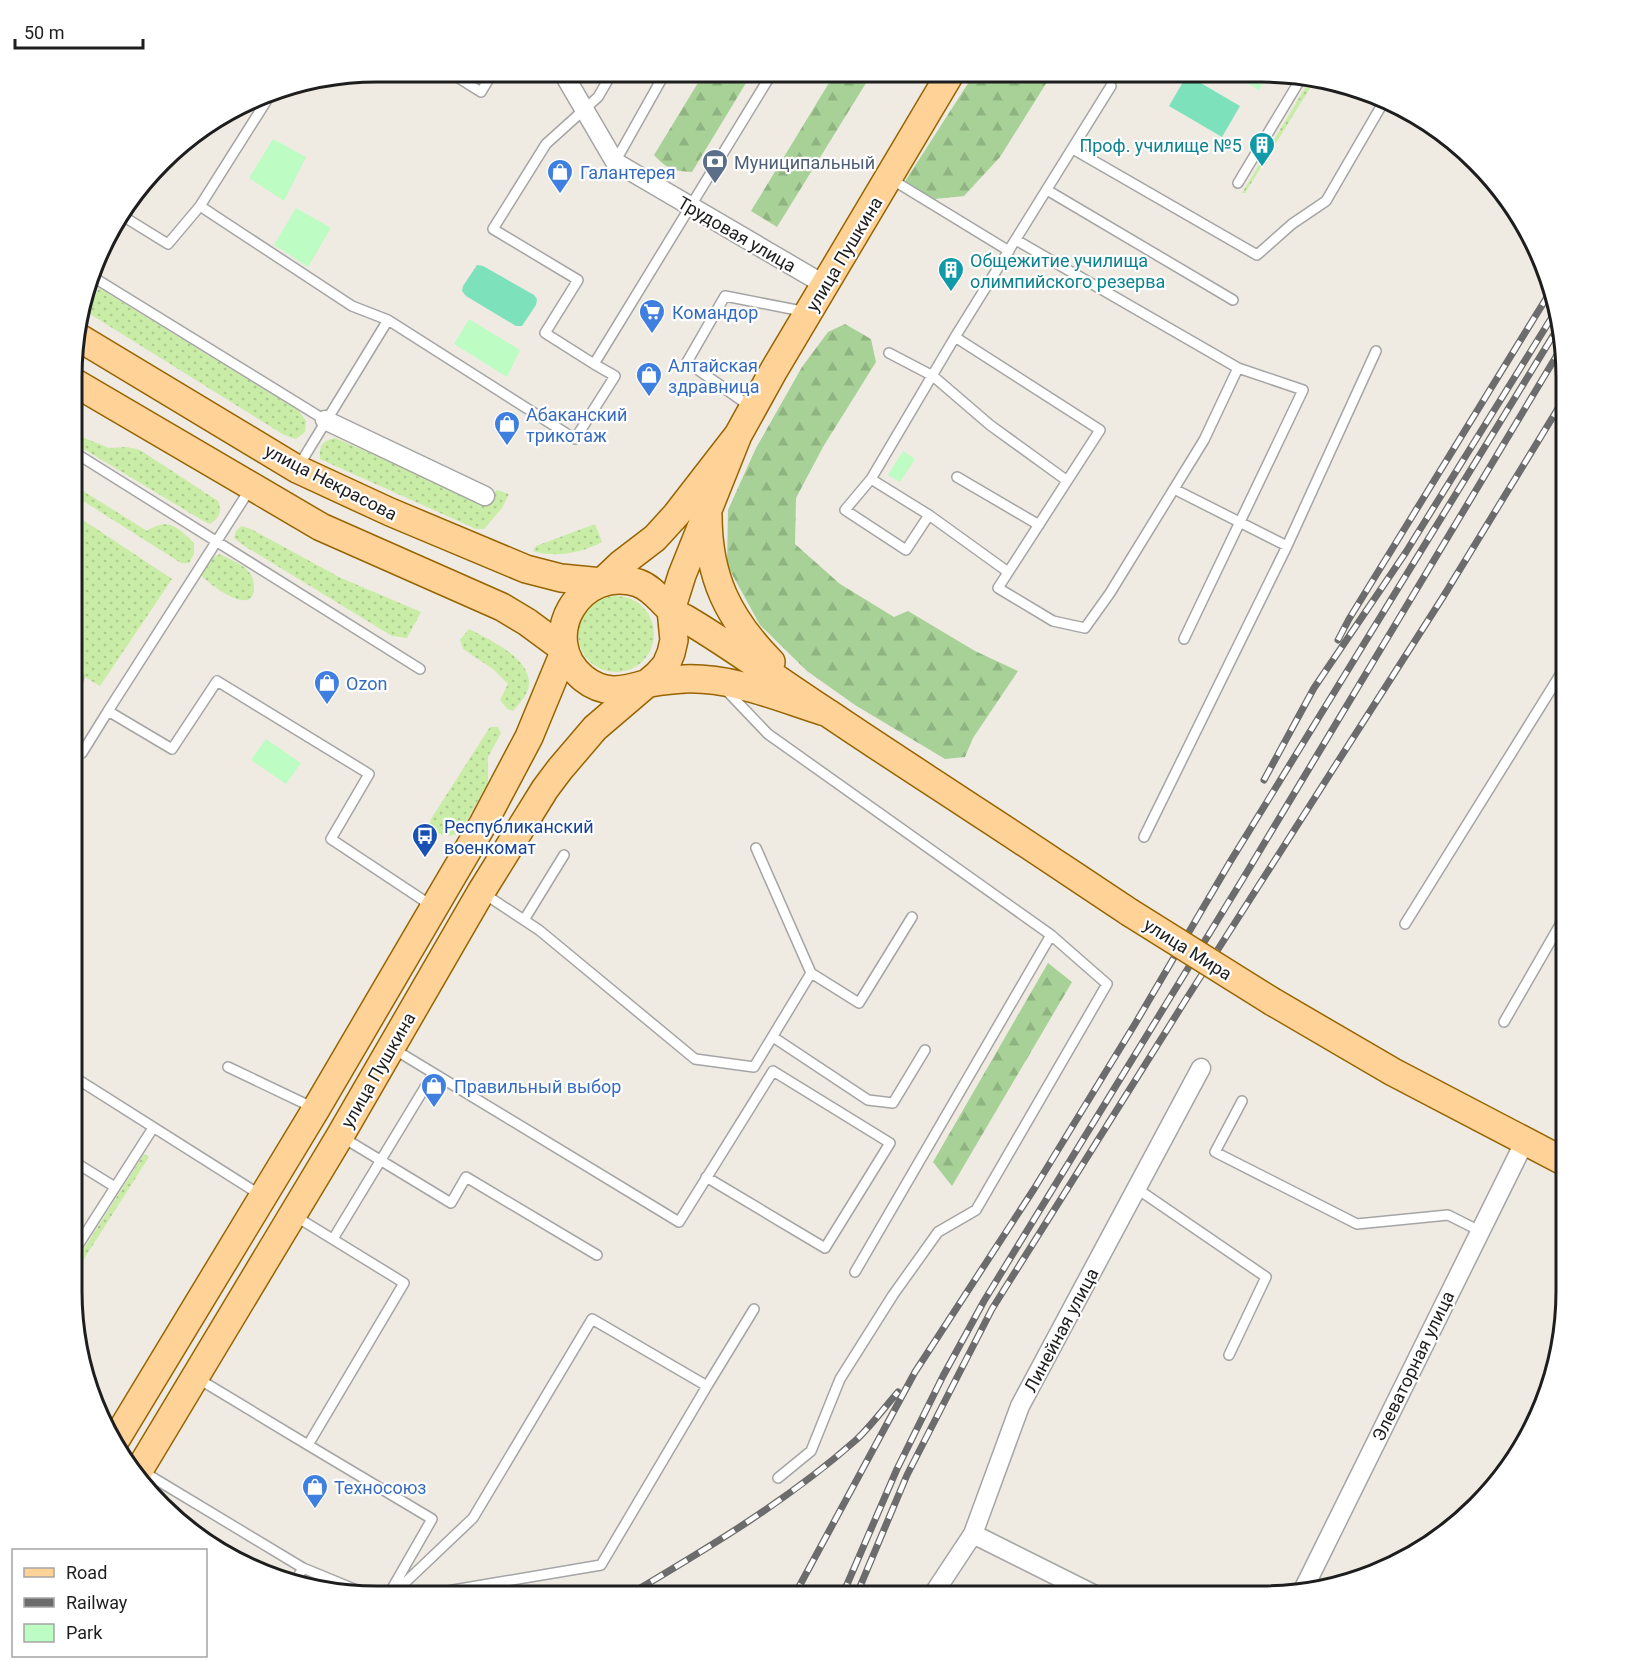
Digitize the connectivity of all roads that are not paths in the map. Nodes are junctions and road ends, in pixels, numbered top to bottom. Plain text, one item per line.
1 (465, 82) edge
2 (487, 82) edge
3 (569, 82) edge
4 (607, 82) edge
5 (659, 82) edge
6 (766, 82) edge
7 (937, 82) edge
8 (1297, 85) edge
9 (1111, 86) dead end
10 (264, 105) edge
11 (1380, 108) edge
12 (584, 110) junction
13 (1073, 149) junction
14 (615, 162) junction
15 (889, 178) junction
16 (1238, 183) dead end
17 (1047, 190) junction
18 (200, 206) junction
19 (689, 207) junction
20 (128, 219) edge
21 (1016, 240) junction
22 (1009, 251) junction
23 (99, 280) edge
24 (825, 285) junction
25 (1233, 300) dead end
26 (809, 312) junction
27 (388, 320) junction
28 (955, 337) junction
29 (85, 341) edge
30 (1376, 351) dead end
31 (889, 353) dead end
32 (594, 364) junction
33 (1238, 368) junction
34 (933, 376) junction
35 (82, 387) edge
36 (753, 408) junction
37 (325, 420) junction
38 (738, 435) junction
39 (82, 457) edge
40 (297, 469) junction
41 (957, 477) dead end
42 (872, 479) junction
43 (1066, 480) junction
44 (251, 487) junction
45 (1174, 489) junction
46 (485, 496) dead end
47 (708, 507) junction
48 (929, 515) junction
49 (1240, 523) junction
50 (1039, 525) junction
51 (216, 540) junction
52 (1287, 546) junction
53 (1008, 572) junction
54 (602, 582) junction
55 (671, 610) junction
56 (1184, 639) dead end
57 (565, 650) junction
58 (420, 669) dead end
59 (717, 681) junction
60 (1556, 681) edge
61 (646, 684) junction
62 (108, 711) junction
63 (825, 712) junction
64 (82, 753) dead end
65 (1144, 837) dead end
66 (756, 848) dead end
67 (564, 855) dead end
68 (481, 892) junction
69 (434, 908) junction
70 (912, 917) dead end
71 (524, 920) junction
72 (1405, 924) dead end
73 (1556, 932) edge
74 (1051, 935) junction
75 (811, 973) junction
76 (1504, 1022) dead end
77 (773, 1037) junction
78 (390, 1047) junction
79 (925, 1050) dead end
80 (228, 1066) dead end
81 (1201, 1068) dead end
82 (433, 1074) junction
83 (82, 1082) edge
84 (1242, 1101) dead end
85 (316, 1109) junction
86 (153, 1128) junction
87 (340, 1136) junction
88 (1525, 1141) junction
89 (1556, 1157) edge
90 (381, 1160) junction
91 (82, 1167) edge
92 (706, 1177) junction
93 (115, 1187) junction
94 (1136, 1188) junction
95 (264, 1197) junction
96 (293, 1214) junction
97 (1479, 1231) junction
98 (82, 1239) edge
99 (333, 1239) junction
100 (597, 1256) dead end
101 (855, 1272) dead end
102 (754, 1309) dead end
103 (1229, 1355) dead end
104 (196, 1378) junction
105 (706, 1386) junction
106 (119, 1434) edge
107 (308, 1445) junction
108 (140, 1467) edge
109 (778, 1478) dead end
110 (152, 1482) edge
111 (973, 1534) junction
112 (303, 1568) junction
113 (299, 1575) edge
114 (1307, 1583) edge
115 (343, 1584) edge
116 (395, 1586) edge
117 (400, 1586) edge
118 (477, 1586) edge
119 (939, 1586) edge
120 (1077, 1586) edge

1 - 2 lane
3 - 12 street, Трудовая улица
4 - 12 lane
5 - 14 lane
6 - 19 lane
7 - 15 main road, улица Пушкина
8 - 16 lane
9 - 13 lane
10 - 18 lane
11 - 13 lane
12 - 14 street, Трудовая улица
12 - 32 lane
13 - 17 lane
14 - 19 street, Трудовая улица
15 - 22 lane
15 - 24 main road, улица Пушкина
17 - 21 lane
17 - 25 lane
18 - 20 lane
18 - 27 lane
19 - 24 street, Трудовая улица
19 - 32 lane
21 - 22 lane
21 - 33 lane
22 - 28 lane
23 - 37 lane
24 - 26 main road, улица Пушкина
26 - 36 main road, улица Пушкина
26 - 36 lane
27 - 32 lane
27 - 37 lane
28 - 34 lane
28 - 43 lane
29 - 40 main road, улица Некрасова
30 - 52 lane
31 - 34 lane
33 - 45 lane
33 - 49 lane
34 - 42 lane
34 - 43 lane
35 - 44 main road
36 - 38 main road, улица Пушкина
37 - 40 lane
37 - 46 street
38 - 47 main road
38 - 54 main road
39 - 51 lane
40 - 54 main road, улица Некрасова
41 - 50 lane
42 - 48 lane
42 - 48 lane
43 - 50 lane
44 - 51 lane
44 - 57 main road
45 - 49 lane
45 - 53 lane
47 - 55 main road
47 - 63 main road
48 - 53 lane
49 - 52 lane
49 - 56 lane
50 - 53 lane
51 - 58 lane
51 - 62 lane
52 - 65 lane
54 - 55 main road
54 - 57 main road
55 - 61 main road
55 - 63 main road
57 - 61 main road
57 - 69 main road, улица Пушкина
59 - 61 main road
59 - 63 main road
59 - 74 lane
60 - 72 lane
61 - 68 main road, улица Пушкина
62 - 64 lane
62 - 69 lane
63 - 88 main road, улица Мира, bridge
66 - 75 lane
67 - 71 lane
68 - 71 lane
68 - 78 main road, улица Пушкина
69 - 85 main road, улица Пушкина
70 - 75 lane
71 - 77 lane
73 - 76 lane
74 - 101 lane
74 - 109 lane
75 - 77 lane
77 - 79 lane
78 - 82 lane
78 - 87 main road, улица Пушкина
80 - 85 lane
81 - 94 street, Линейная улица
82 - 90 lane
82 - 92 lane
83 - 86 lane
84 - 97 lane
85 - 95 main road, улица Пушкина
86 - 93 lane
86 - 95 lane
87 - 90 lane
87 - 96 main road, улица Пушкина
88 - 89 main road, улица Мира
88 - 97 street, Элеваторная улица
90 - 99 lane
90 - 100 lane
91 - 93 lane
92 - 92 lane
93 - 98 lane
94 - 103 lane
94 - 111 street, Линейная улица
95 - 106 main road, улица Пушкина
96 - 99 lane
96 - 104 main road, улица Пушкина
97 - 114 street, Элеваторная улица
99 - 107 lane
102 - 105 lane
104 - 107 lane
104 - 108 main road, улица Пушкина
105 - 117 lane
105 - 118 lane
107 - 116 lane
110 - 112 lane
111 - 119 street, Линейная улица
111 - 120 street
112 - 113 lane
112 - 115 lane

